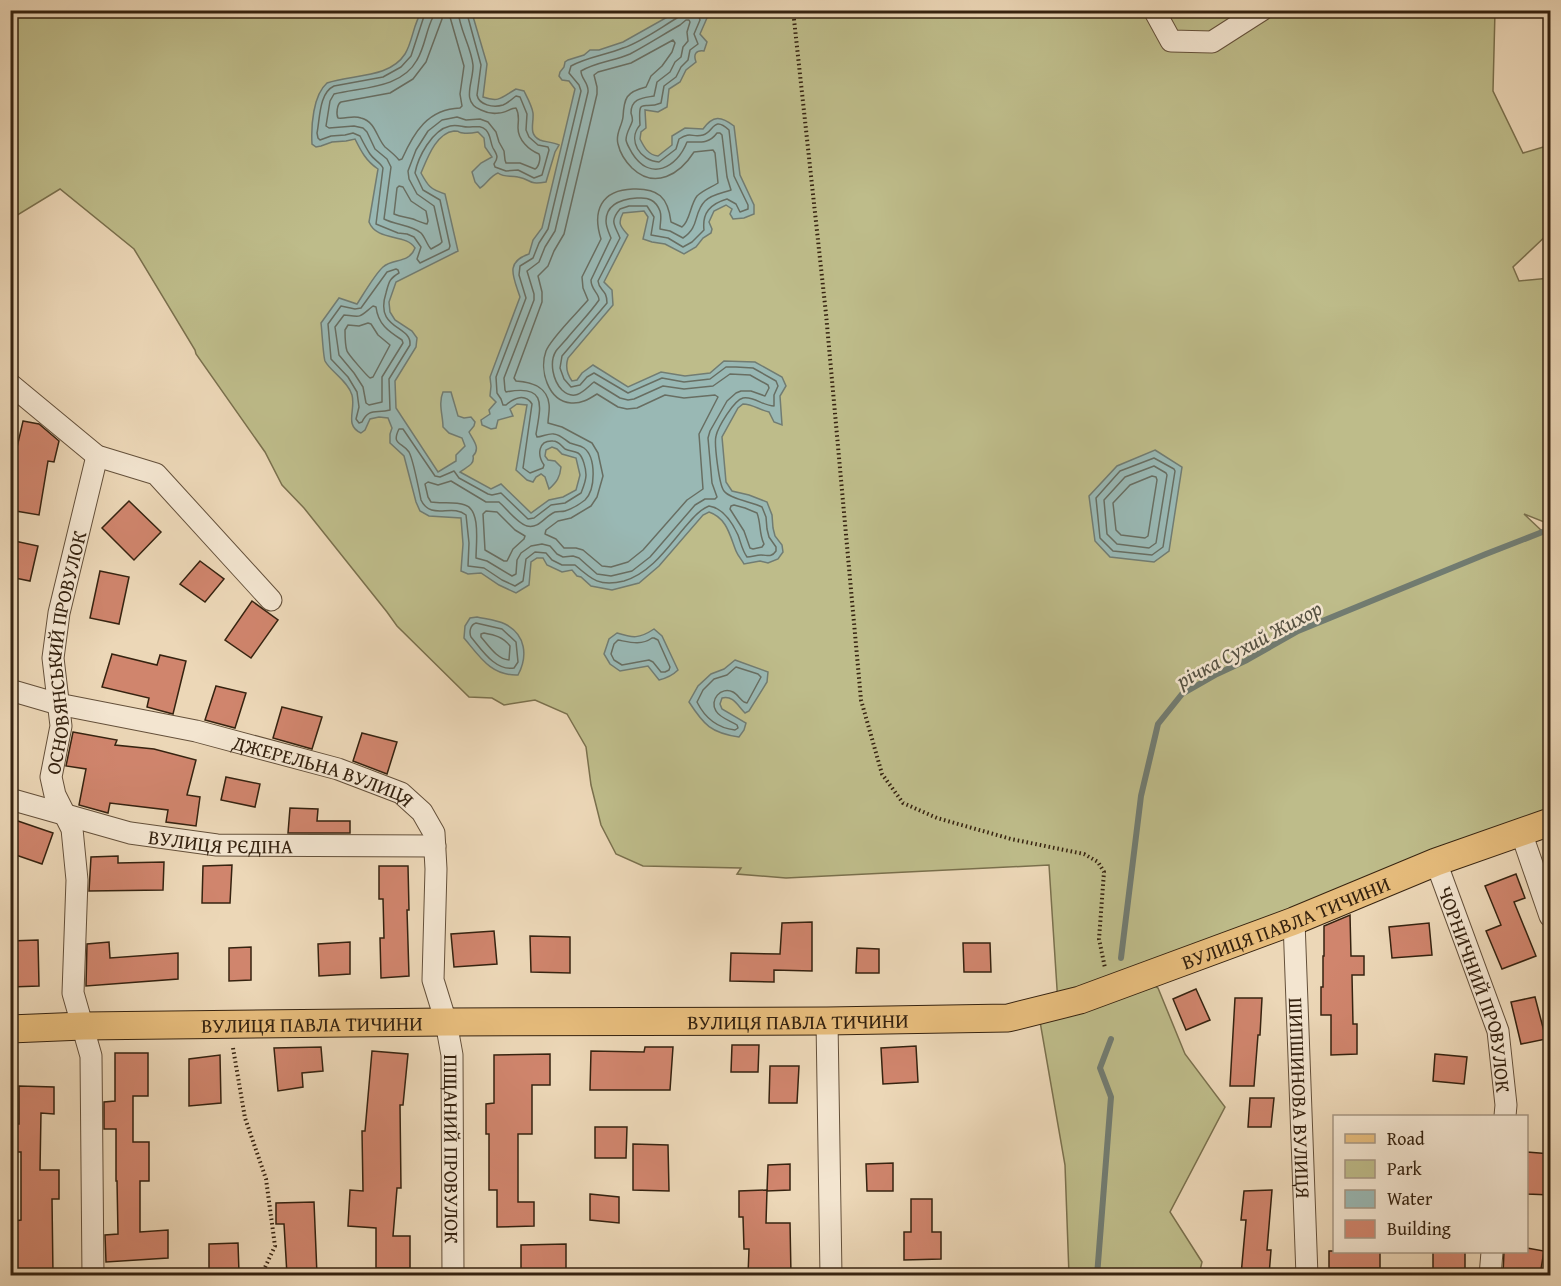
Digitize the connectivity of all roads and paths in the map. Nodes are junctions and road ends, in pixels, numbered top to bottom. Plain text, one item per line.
1 (793, 10) edge
2 (1154, 10) edge
3 (1262, 10) edge
4 (10, 384) edge
5 (97, 456) junction
6 (271, 600) dead end
7 (10, 690) edge
8 (58, 704) junction
9 (10, 799) edge
10 (64, 814) junction
11 (1551, 822) edge
12 (1521, 832) junction
13 (435, 846) junction
14 (1436, 862) junction
15 (1551, 916) edge
16 (1294, 921) junction
17 (1109, 990) junction
18 (827, 1021) junction
19 (446, 1022) junction
20 (229, 1024) junction
21 (83, 1026) junction
22 (10, 1029) edge
23 (1505, 1115) edge
24 (1492, 1253) edge
25 (93, 1275) edge
26 (261, 1275) edge
27 (453, 1275) edge
28 (831, 1275) edge
29 (1307, 1275) edge
30 (1490, 1275) edge

1 - 17 path
2 - 3 street
4 - 5 street
5 - 6 street
5 - 8 street, ОСНОВЯНСЬКИЙ ПРОВУЛОК
7 - 8 street, ДЖЕРЕЛЬНА ВУЛИЦЯ
8 - 10 street, ОСНОВЯНСЬКИЙ ПРОВУЛОК
8 - 13 street, ДЖЕРЕЛЬНА ВУЛИЦЯ
9 - 10 street, ВУЛИЦЯ РЄДІНА
10 - 13 street, ВУЛИЦЯ РЄДІНА
10 - 21 street, ОСНОВЯНСЬКИЙ ПРОВУЛОК
11 - 12 main road, ВУЛИЦЯ ПАВЛА ТИЧИНИ
12 - 14 main road, ВУЛИЦЯ ПАВЛА ТИЧИНИ
12 - 15 street
13 - 19 street, ДЖЕРЕЛЬНА ВУЛИЦЯ
14 - 16 main road, ВУЛИЦЯ ПАВЛА ТИЧИНИ
14 - 23 street, ЧОРНИЧНИЙ ПРОВУЛОК
16 - 17 main road, ВУЛИЦЯ ПАВЛА ТИЧИНИ
16 - 29 street, ШИПШИНОВА ВУЛИЦЯ
17 - 18 main road, ВУЛИЦЯ ПАВЛА ТИЧИНИ
18 - 19 main road, ВУЛИЦЯ ПАВЛА ТИЧИНИ
18 - 28 street
19 - 20 main road, ВУЛИЦЯ ПАВЛА ТИЧИНИ
19 - 27 street, ПІЩАНИЙ ПРОВУЛОК
20 - 21 main road, ВУЛИЦЯ ПАВЛА ТИЧИНИ
20 - 26 path
21 - 22 main road, ВУЛИЦЯ ПАВЛА ТИЧИНИ
21 - 25 street, ОСНОВЯНСЬКИЙ ПРОВУЛОК
24 - 30 street

